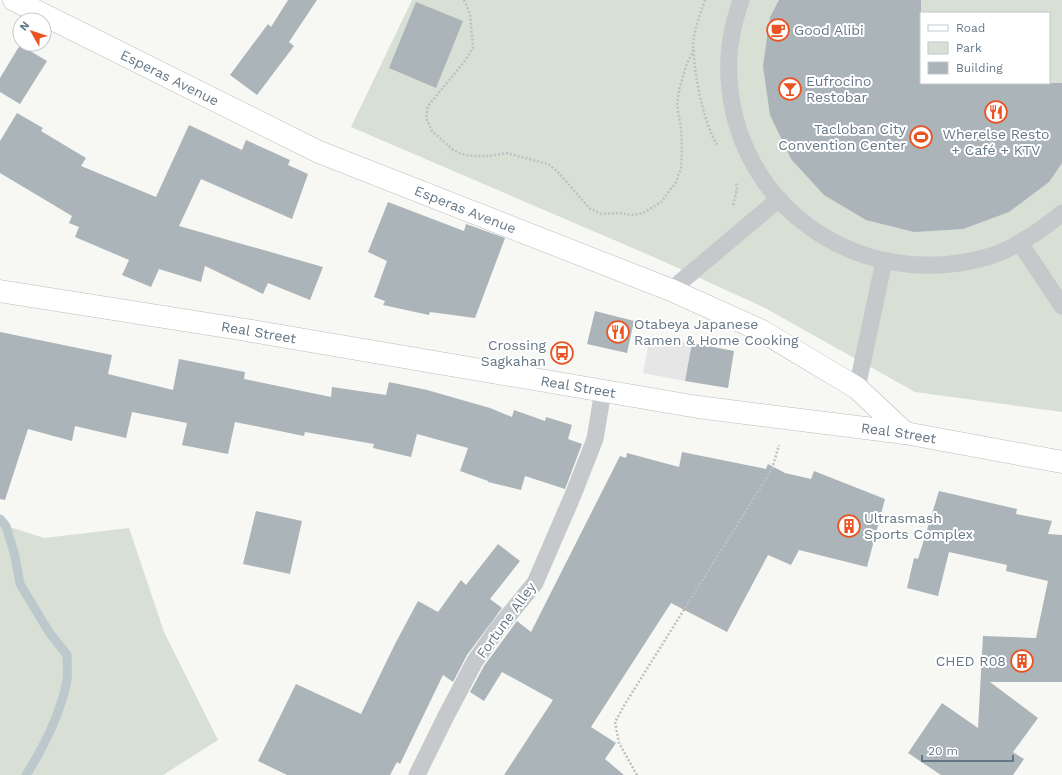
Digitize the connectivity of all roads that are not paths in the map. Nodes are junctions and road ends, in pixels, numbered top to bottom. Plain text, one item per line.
1 (14, 0) edge
2 (741, 0) edge
3 (779, 199) junction
4 (1062, 212) edge
5 (1020, 243) junction
6 (884, 261) junction
7 (671, 290) junction
8 (0, 291) edge
9 (1062, 306) edge
10 (857, 388) junction
11 (603, 391) junction
12 (905, 433) junction
13 (1062, 462) edge
14 (417, 775) edge

1 - 7 main road, Esperas Avenue
2 - 3 lane
3 - 6 lane
3 - 7 lane
4 - 5 lane
5 - 6 lane
5 - 9 lane
6 - 10 lane
7 - 10 main road, Esperas Avenue
8 - 11 main road, Real Street
10 - 12 main road, Esperas Avenue
11 - 12 main road, Real Street
11 - 14 lane, Fortune Alley
12 - 13 main road, Real Street

